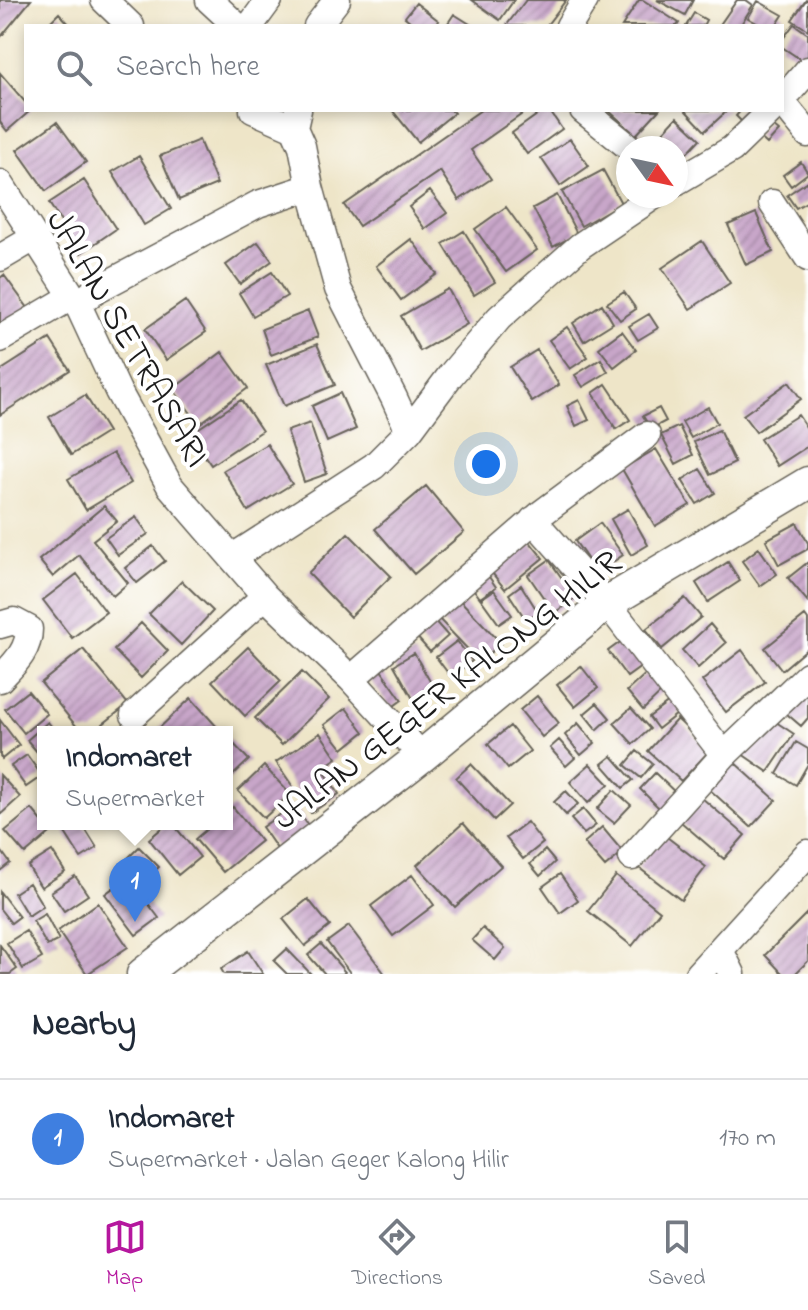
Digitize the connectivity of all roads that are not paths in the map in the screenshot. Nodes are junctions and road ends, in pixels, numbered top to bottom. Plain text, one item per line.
1 (104, 0) edge
2 (209, 0) edge
3 (269, 0) edge
4 (337, 0) edge
5 (585, 0) edge
6 (129, 24) edge
7 (235, 24) edge
8 (251, 24) edge
9 (319, 24) edge
10 (570, 24) edge
11 (808, 70) edge
12 (784, 99) edge
13 (784, 104) edge
14 (263, 112) edge
15 (585, 112) edge
16 (770, 112) edge
17 (296, 119) edge
18 (808, 134) edge
19 (616, 137) edge
20 (688, 175) edge
21 (0, 183) edge
22 (310, 187) junction
23 (772, 203) dead end
24 (636, 208) edge
25 (34, 238) junction
26 (0, 258) edge
27 (808, 258) edge
28 (75, 301) junction
29 (0, 339) edge
30 (409, 431) junction
31 (647, 435) dead end
32 (808, 483) edge
33 (533, 520) junction
34 (233, 557) junction
35 (265, 596) junction
36 (607, 603) junction
37 (0, 625) edge
38 (808, 675) edge
39 (0, 679) edge
40 (351, 679) junction
41 (134, 715) dead end
42 (724, 755) junction
43 (422, 756) junction
44 (808, 853) edge
45 (632, 857) dead end
46 (720, 950) junction
47 (143, 974) edge
48 (698, 974) edge
49 (732, 974) edge

1 - 6 street
2 - 7 street
3 - 8 street
4 - 9 street
5 - 10 street
11 - 12 street
13 - 18 street
14 - 17 street
15 - 19 street
16 - 20 street
17 - 22 street
21 - 25 street, JALAN SETRASARI
22 - 28 street
22 - 30 street
23 - 27 street
24 - 30 street
25 - 26 street
25 - 28 street, JALAN SETRASARI
28 - 29 street
28 - 34 street, JALAN SETRASARI
30 - 34 street
31 - 33 street
32 - 36 main road, JALAN GEGER KALONG HILIR
33 - 36 street
33 - 40 street
34 - 35 street, JALAN SETRASARI
35 - 40 street, JALAN SETRASARI
35 - 41 street
36 - 42 street
36 - 43 main road, JALAN GEGER KALONG HILIR
37 - 39 street
38 - 42 street
40 - 43 street, JALAN SETRASARI
42 - 45 street
43 - 47 main road, JALAN GEGER KALONG HILIR
44 - 46 street
46 - 48 street
46 - 49 street

